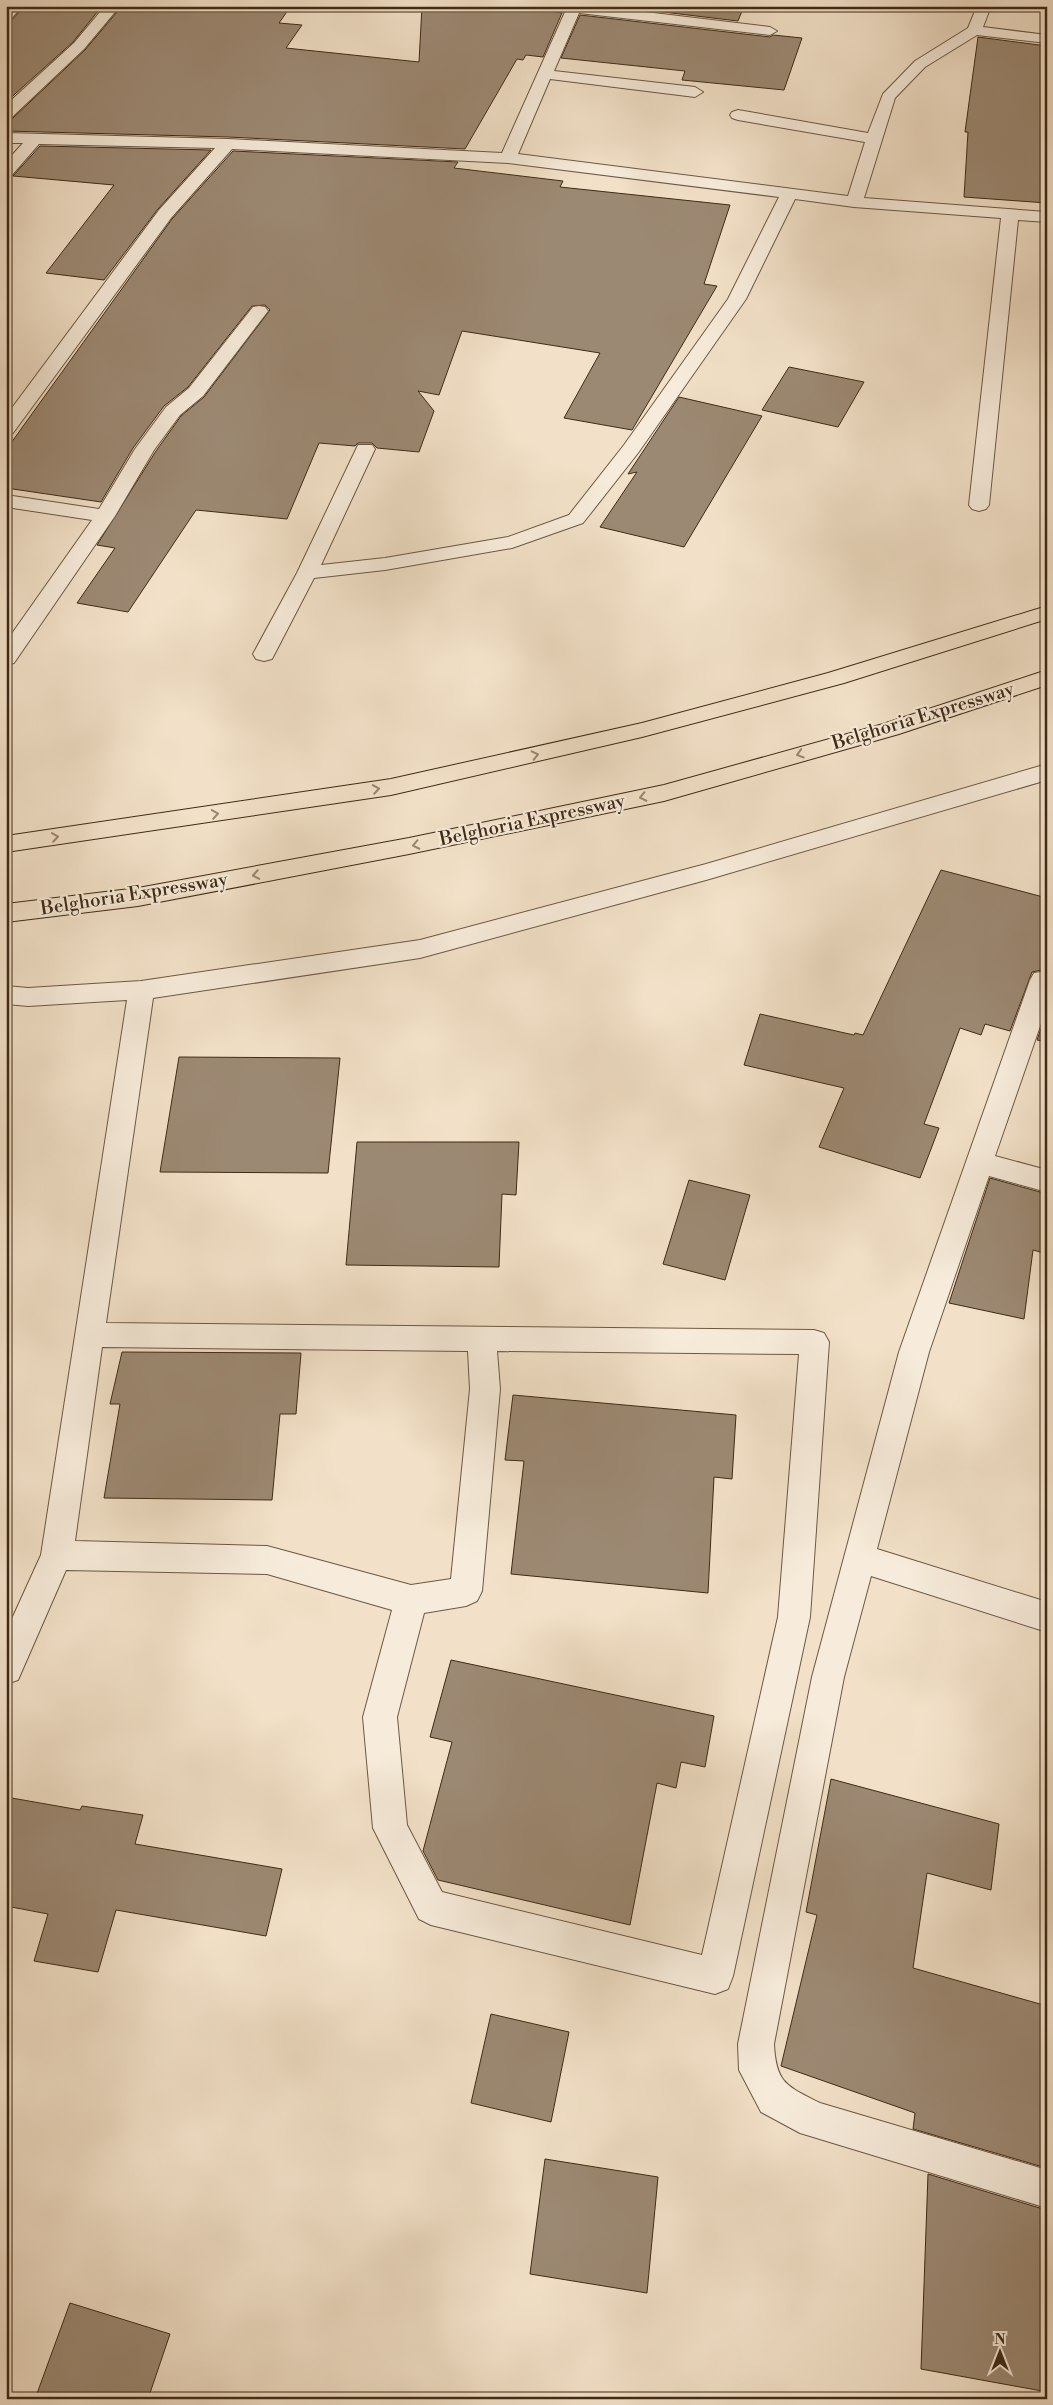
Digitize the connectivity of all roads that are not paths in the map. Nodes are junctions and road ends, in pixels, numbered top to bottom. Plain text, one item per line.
1 (15, 6) edge
2 (113, 6) edge
3 (555, 6) edge
4 (984, 6) edge
5 (575, 7) edge
6 (6, 16) edge
7 (974, 30) junction
8 (770, 31) dead end
9 (1047, 39) edge
10 (545, 74) junction
11 (695, 92) dead end
12 (6, 114) edge
13 (738, 115) dead end
14 (6, 138) edge
15 (873, 139) junction
16 (34, 140) junction
17 (228, 144) junction
18 (508, 158) junction
19 (6, 172) edge
20 (790, 194) junction
21 (854, 202) junction
22 (1010, 214) junction
23 (1047, 217) edge
24 (259, 311) dead end
25 (6, 429) edge
26 (365, 450) dead end
27 (6, 501) edge
28 (979, 505) dead end
29 (105, 516) junction
30 (308, 573) junction
31 (1047, 612) edge
32 (264, 654) dead end
33 (6, 658) edge
34 (1047, 677) edge
35 (1047, 772) edge
36 (6, 844) edge
37 (6, 913) edge
38 (1047, 980) edge
39 (141, 990) junction
40 (6, 995) edge
41 (979, 1163) junction
42 (1047, 1181) edge
43 (89, 1335) junction
44 (482, 1338) junction
45 (57, 1555) junction
46 (860, 1558) junction
47 (411, 1600) junction
48 (1047, 1617) edge
49 (6, 1669) edge
50 (1047, 2190) edge

1 - 6 street
2 - 12 street
3 - 5 street
4 - 7 street
5 - 8 street
5 - 10 street
7 - 9 street
7 - 15 street
10 - 11 street
10 - 18 street
13 - 15 street
14 - 16 street
15 - 21 street
16 - 17 street
16 - 19 street
17 - 18 street
17 - 25 street
18 - 20 street
20 - 21 street
20 - 30 street
21 - 22 street
22 - 23 street
22 - 28 street
24 - 29 street
26 - 30 street
27 - 29 street
29 - 33 street
30 - 32 street
36 -> 31 highway
34 -> 37 highway, Belghoria Expressway
35 - 39 street
38 - 41 street
39 - 40 street
39 - 43 street
41 - 42 street
41 - 46 street
43 - 44 street
43 - 45 street
44 - 47 street
44 - 47 street
45 - 47 street
45 - 49 street
46 - 48 street
46 - 50 street

